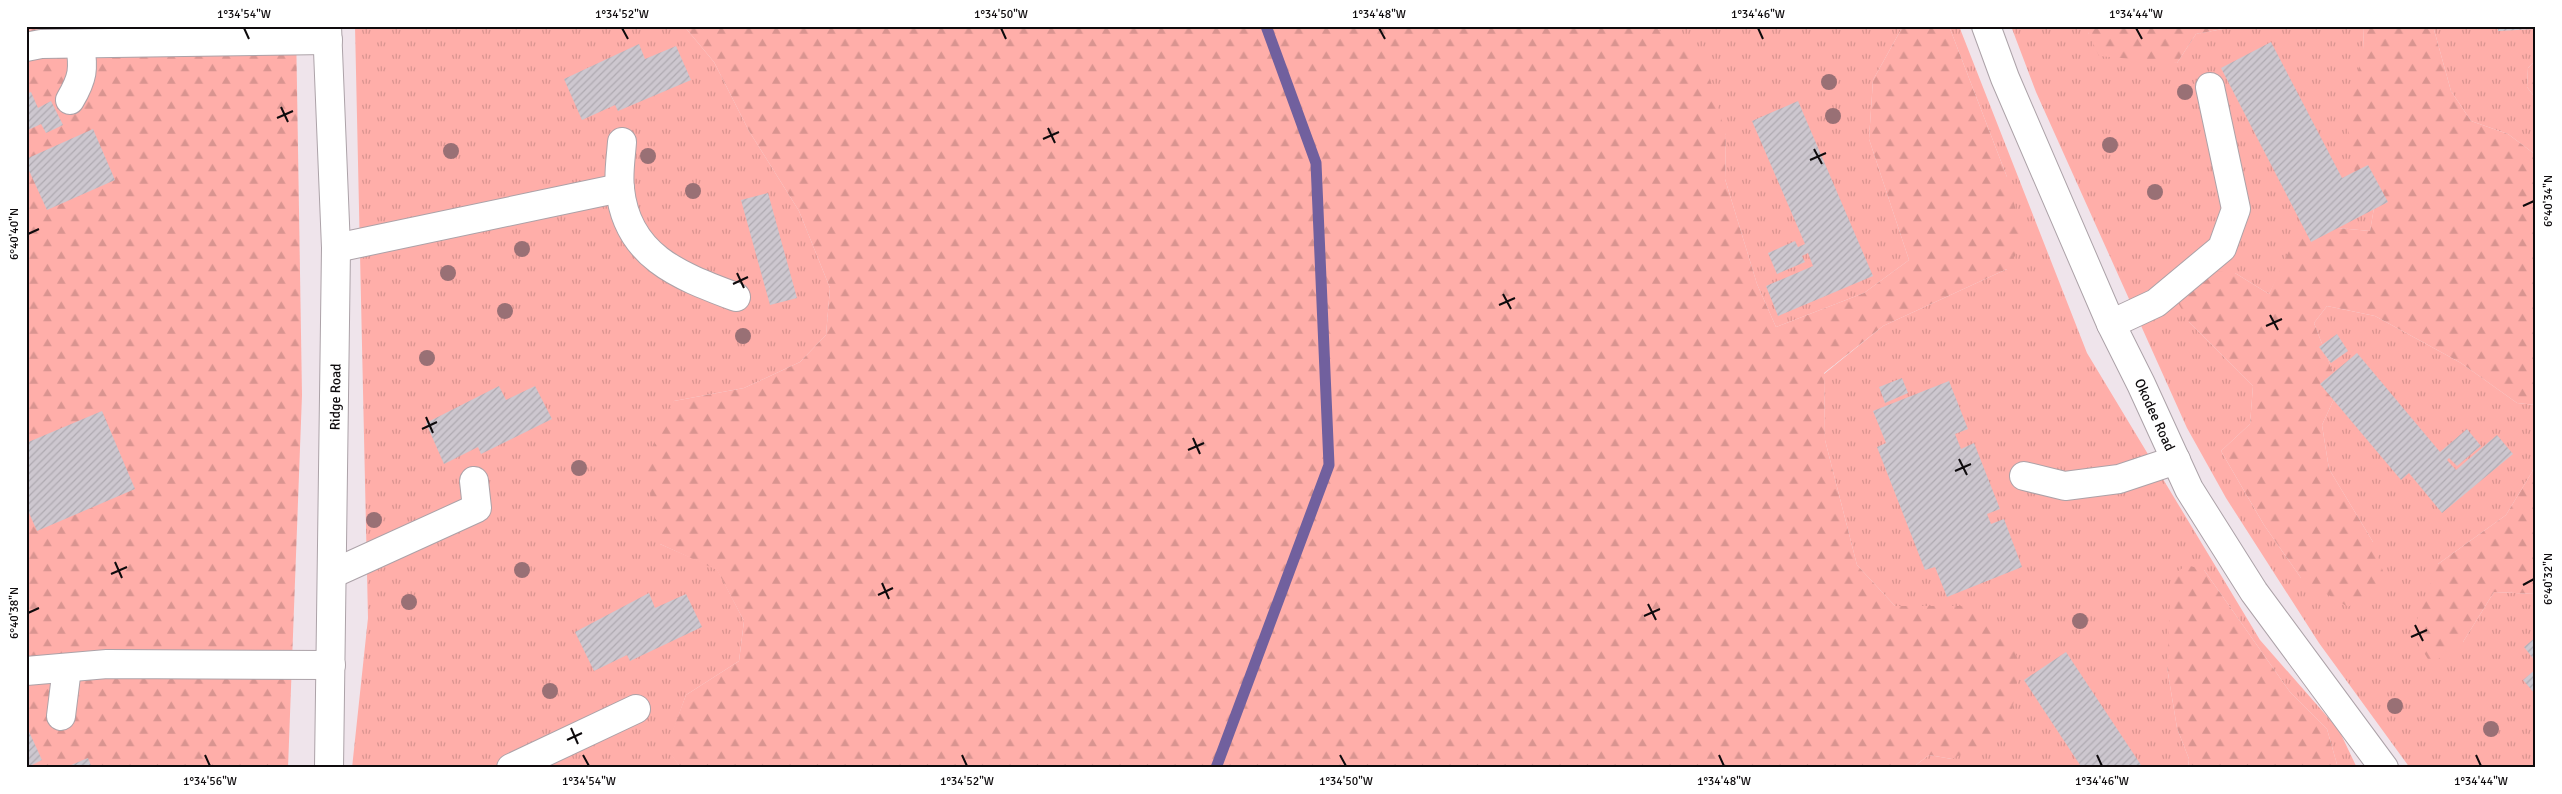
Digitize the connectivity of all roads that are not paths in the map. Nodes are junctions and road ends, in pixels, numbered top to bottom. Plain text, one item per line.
1 (1986, 26) edge
2 (327, 33) edge
3 (80, 44) junction
4 (26, 47) edge
5 (2210, 86) dead end
6 (70, 100) dead end
7 (622, 142) dead end
8 (620, 188) junction
9 (336, 248) junction
10 (736, 297) dead end
11 (2111, 324) junction
12 (2176, 460) junction
13 (2024, 476) dead end
14 (474, 481) dead end
15 (332, 574) junction
16 (331, 665) junction
17 (67, 668) junction
18 (26, 671) edge
19 (636, 710) dead end
20 (60, 716) dead end
21 (329, 768) edge
22 (511, 768) edge
23 (2384, 768) edge

1 - 11 street, Okodee Road
2 - 3 street
2 - 9 street, Ridge Road
3 - 4 street
3 - 6 street
5 - 11 street
7 - 8 street
8 - 9 street
8 - 10 street
9 - 15 street, Ridge Road
11 - 12 street, Okodee Road
12 - 13 street
12 - 23 street, Okodee Road
14 - 15 street
15 - 16 street, Ridge Road
16 - 17 street
16 - 21 street, Ridge Road
17 - 18 street
17 - 20 street
19 - 22 street

